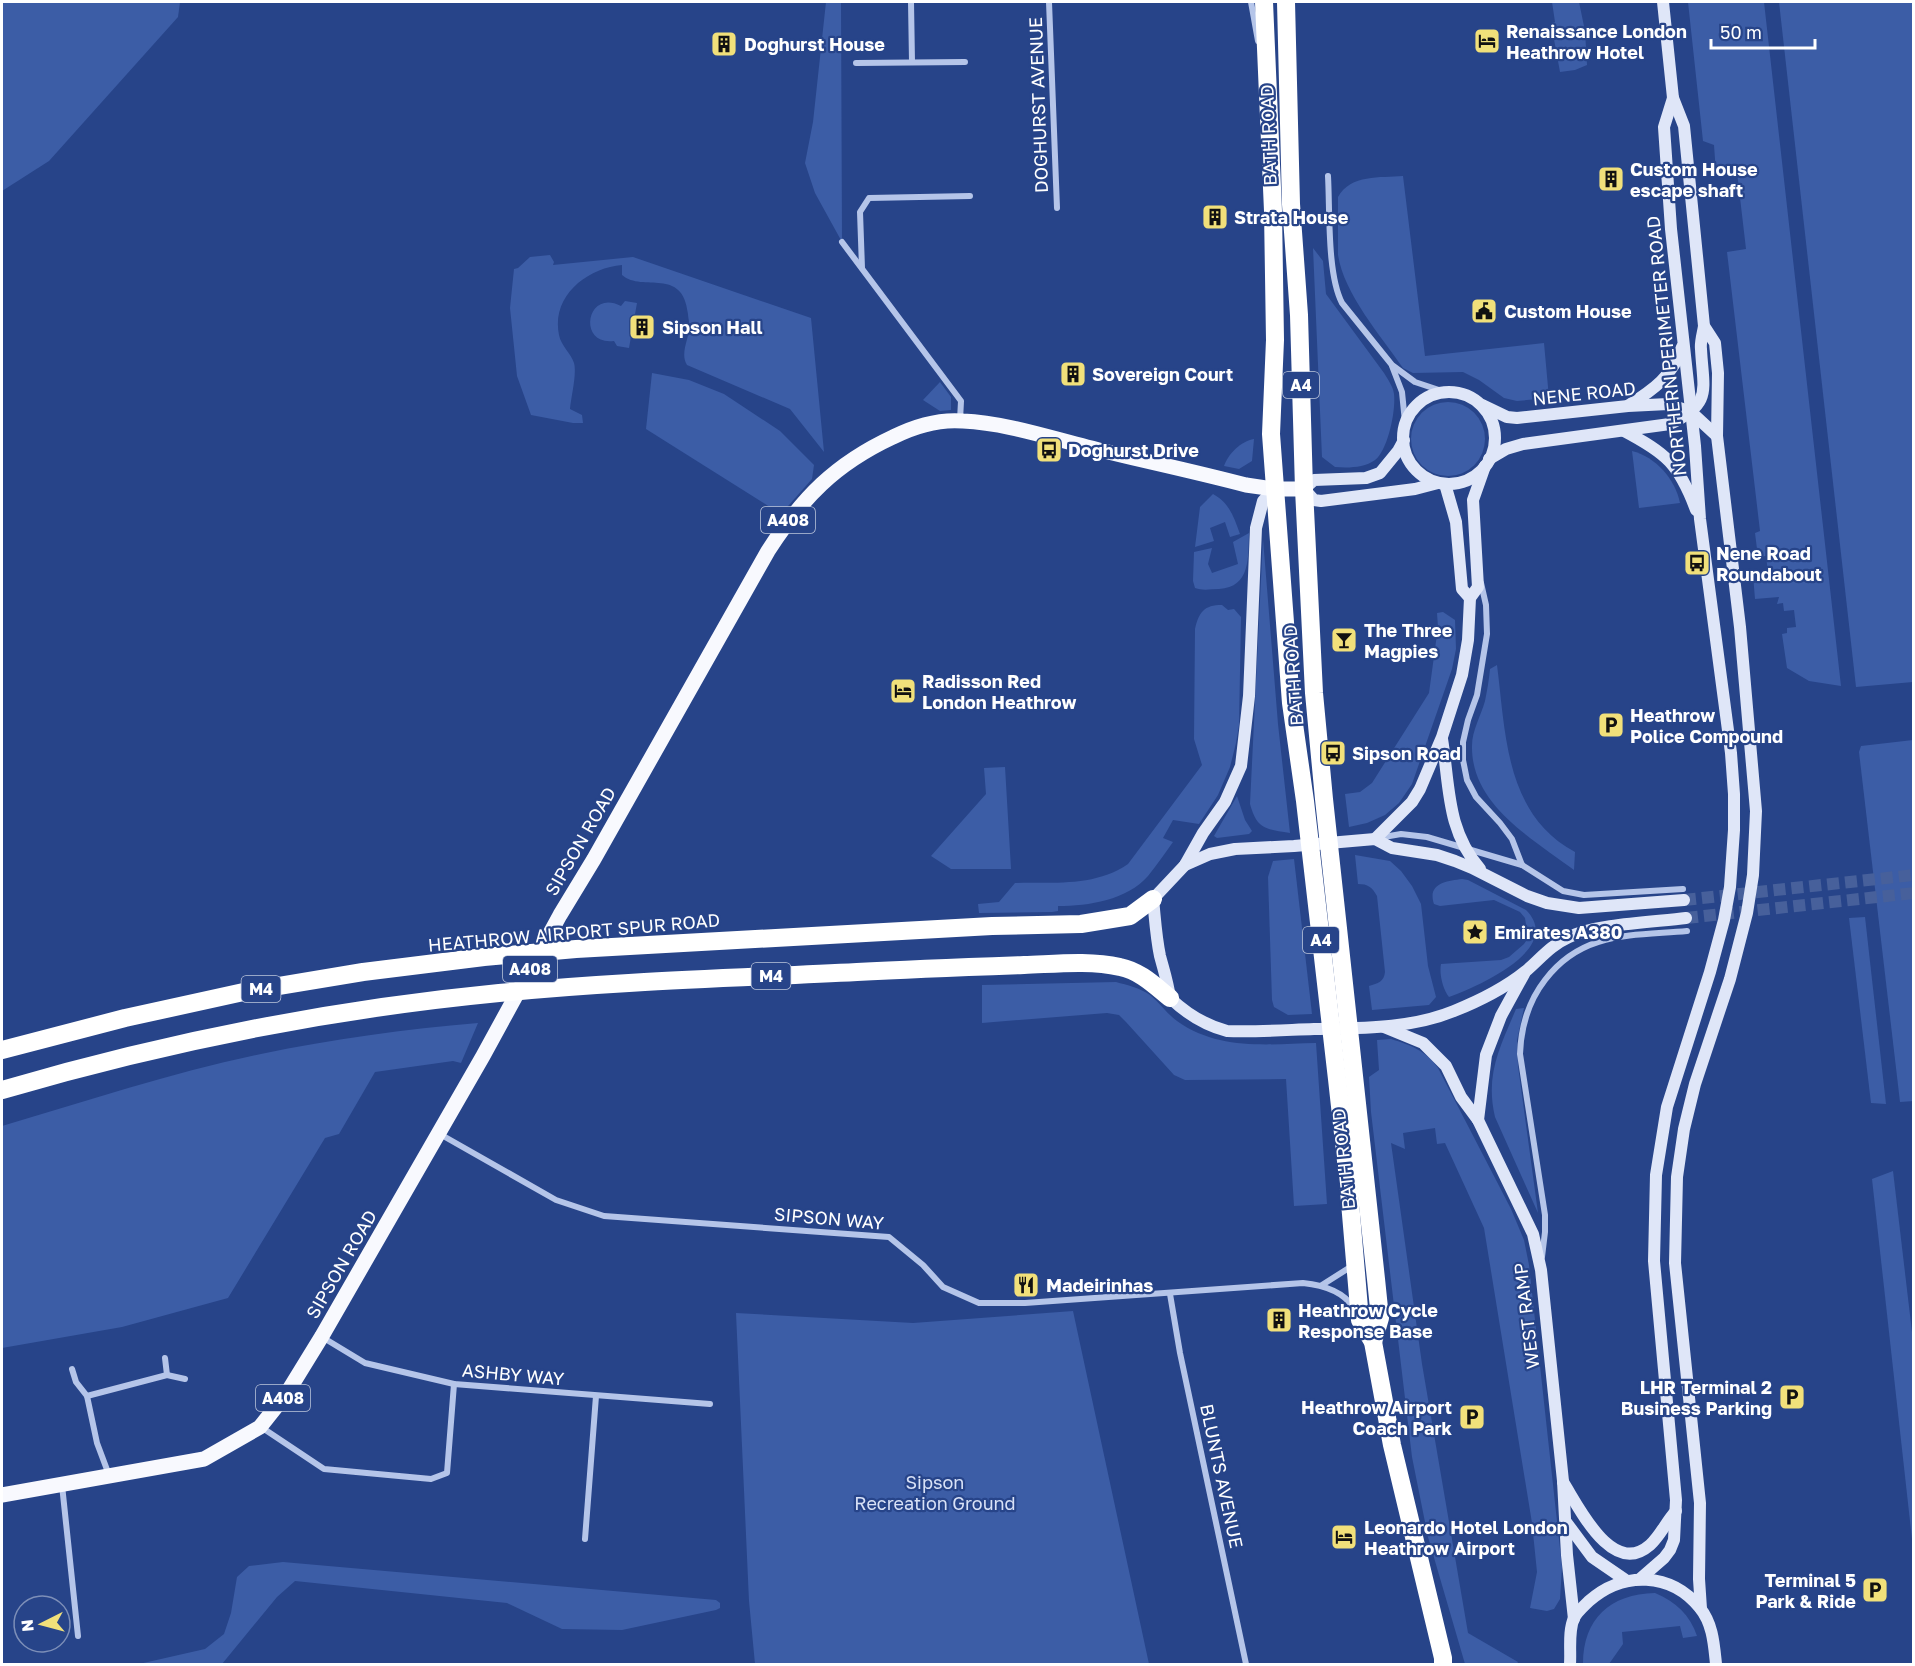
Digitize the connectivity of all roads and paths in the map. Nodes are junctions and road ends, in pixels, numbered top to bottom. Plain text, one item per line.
1 (911, 2) edge
2 (1049, 2) edge
3 (1251, 2) edge
4 (1264, 2) edge
5 (1286, 2) edge
6 (1663, 2) edge
7 (912, 62) junction
8 (965, 62) dead end
9 (856, 63) dead end
10 (1267, 77) junction
11 (1673, 98) junction
12 (1328, 176) dead end
13 (970, 196) dead end
14 (1057, 208) dead end
15 (842, 242) dead end
16 (862, 269) junction
17 (1704, 326) junction
18 (1683, 343) junction
19 (1392, 365) junction
20 (1445, 392) junction
21 (1481, 404) junction
22 (1628, 406) junction
23 (1691, 412) junction
24 (960, 420) junction
25 (1405, 422) junction
26 (1623, 431) junction
27 (1717, 436) junction
28 (1404, 440) junction
29 (1487, 462) junction
30 (1441, 484) junction
31 (1274, 489) junction
32 (1304, 489) junction
33 (1700, 519) junction
34 (1478, 567) junction
35 (1470, 598) junction
36 (1442, 737) junction
37 (1375, 839) junction
38 (1465, 848) junction
39 (1185, 865) junction
40 (1522, 865) junction
41 (1485, 875) junction
42 (1683, 894) joint
43 (1153, 899) junction
44 (1686, 918) tunnel mouth
45 (1687, 931) dead end
46 (1526, 970) junction
47 (1170, 998) junction
48 (1383, 1027) junction
49 (2, 1050) edge
50 (1346, 1076) junction
51 (2, 1090) edge
52 (1478, 1120) junction
53 (438, 1133) junction
54 (1355, 1264) junction
55 (1541, 1270) junction
56 (1322, 1285) junction
57 (1170, 1294) junction
58 (1360, 1320) junction
59 (322, 1336) junction
60 (1373, 1342) junction
61 (165, 1358) dead end
62 (72, 1369) dead end
63 (167, 1375) junction
64 (185, 1379) dead end
65 (454, 1384) junction
66 (87, 1396) junction
67 (596, 1396) junction
68 (710, 1404) dead end
69 (260, 1427) junction
70 (109, 1476) junction
71 (1563, 1481) junction
72 (62, 1485) junction
73 (2, 1495) edge
74 (1676, 1511) junction
75 (1566, 1521) junction
76 (585, 1539) dead end
77 (1641, 1578) junction
78 (1626, 1581) junction
79 (1701, 1609) junction
80 (1574, 1619) junction
81 (78, 1636) dead end
82 (1445, 1662) edge
83 (1246, 1665) edge
84 (1570, 1665) edge
85 (1716, 1665) edge

1 - 7 street
2 - 14 street, DOGHURST AVENUE
3 - 10 street, BATH ROAD
4 - 10 highway, BATH ROAD / A4
5 - 32 highway, BATH ROAD / A4
6 - 11 street, NORTHERN PERIMETER ROAD
7 - 8 street
7 - 9 street
10 - 31 highway, BATH ROAD / A4
11 - 17 street, NORTHERN PERIMETER ROAD
11 - 18 street, NORTHERN PERIMETER ROAD
12 - 19 street
13 - 16 street
15 - 16 street
16 - 24 street
17 - 23 street
17 - 27 street, NORTHERN PERIMETER ROAD
18 - 22 street
18 - 23 street, NORTHERN PERIMETER ROAD
19 - 20 street
19 - 25 street
20 - 21 street
20 - 25 street
21 - 22 street, NENE ROAD
21 - 29 street
22 - 23 street, NENE ROAD
23 - 26 street
23 - 27 street, NENE ROAD
23 - 33 street, NORTHERN PERIMETER ROAD
24 - 31 main road, SIPSON ROAD / A408
24 - 53 main road, SIPSON ROAD / A408
25 - 28 street
26 - 29 street
26 - 33 street
27 - 79 street, NORTHERN PERIMETER ROAD
28 - 30 street
28 - 32 street
29 - 30 street
29 - 34 street
30 - 32 street
30 - 35 street
31 - 32 main road, SIPSON ROAD / A408
31 - 39 street
31 - 50 highway, BATH ROAD / A4
32 - 50 highway, BATH ROAD / A4
33 - 74 street
34 - 35 street
34 - 40 street
35 - 36 street
36 - 37 street
36 - 38 street
37 - 38 street
37 - 39 street
37 - 41 street
38 - 40 street
38 - 41 street
39 - 43 street
40 - 42 street
41 - 42 street
43 - 47 street
43 - 49 highway, HEATHROW AIRPORT SPUR ROAD / M4
44 - 46 street
45 - 55 street
46 - 48 street
46 - 52 street
47 - 48 street
47 - 51 highway, M4
48 - 52 street, WEST RAMP
50 - 54 highway, BATH ROAD / A4
50 - 60 highway, BATH ROAD / A4
52 - 55 street, WEST RAMP
53 - 57 street, SIPSON WAY
53 - 59 main road, SIPSON ROAD / A408
54 - 56 street
54 - 58 highway, BATH ROAD / A4
55 - 71 street, WEST RAMP
56 - 57 street, SIPSON WAY
56 - 58 street, SIPSON WAY
57 - 83 street, BLUNTS AVENUE
58 - 60 highway, BATH ROAD / A4
59 - 65 street, ASHBY WAY
59 - 69 main road, SIPSON ROAD / A408
60 - 82 highway, BATH ROAD / A4
61 - 63 street
62 - 66 street
63 - 64 street
63 - 66 street
65 - 67 street, ASHBY WAY
65 - 69 street
66 - 70 street
67 - 68 street, ASHBY WAY
67 - 76 street
69 - 70 main road, SIPSON ROAD / A408
70 - 72 main road, SIPSON ROAD / A408
71 - 74 street
71 - 75 street, WEST RAMP
72 - 73 main road, SIPSON ROAD / A408
72 - 81 street
74 - 77 street
75 - 78 street
75 - 80 street, WEST RAMP
77 - 78 street
77 - 79 street
78 - 80 street
79 - 85 street
80 - 84 street, WEST RAMP

